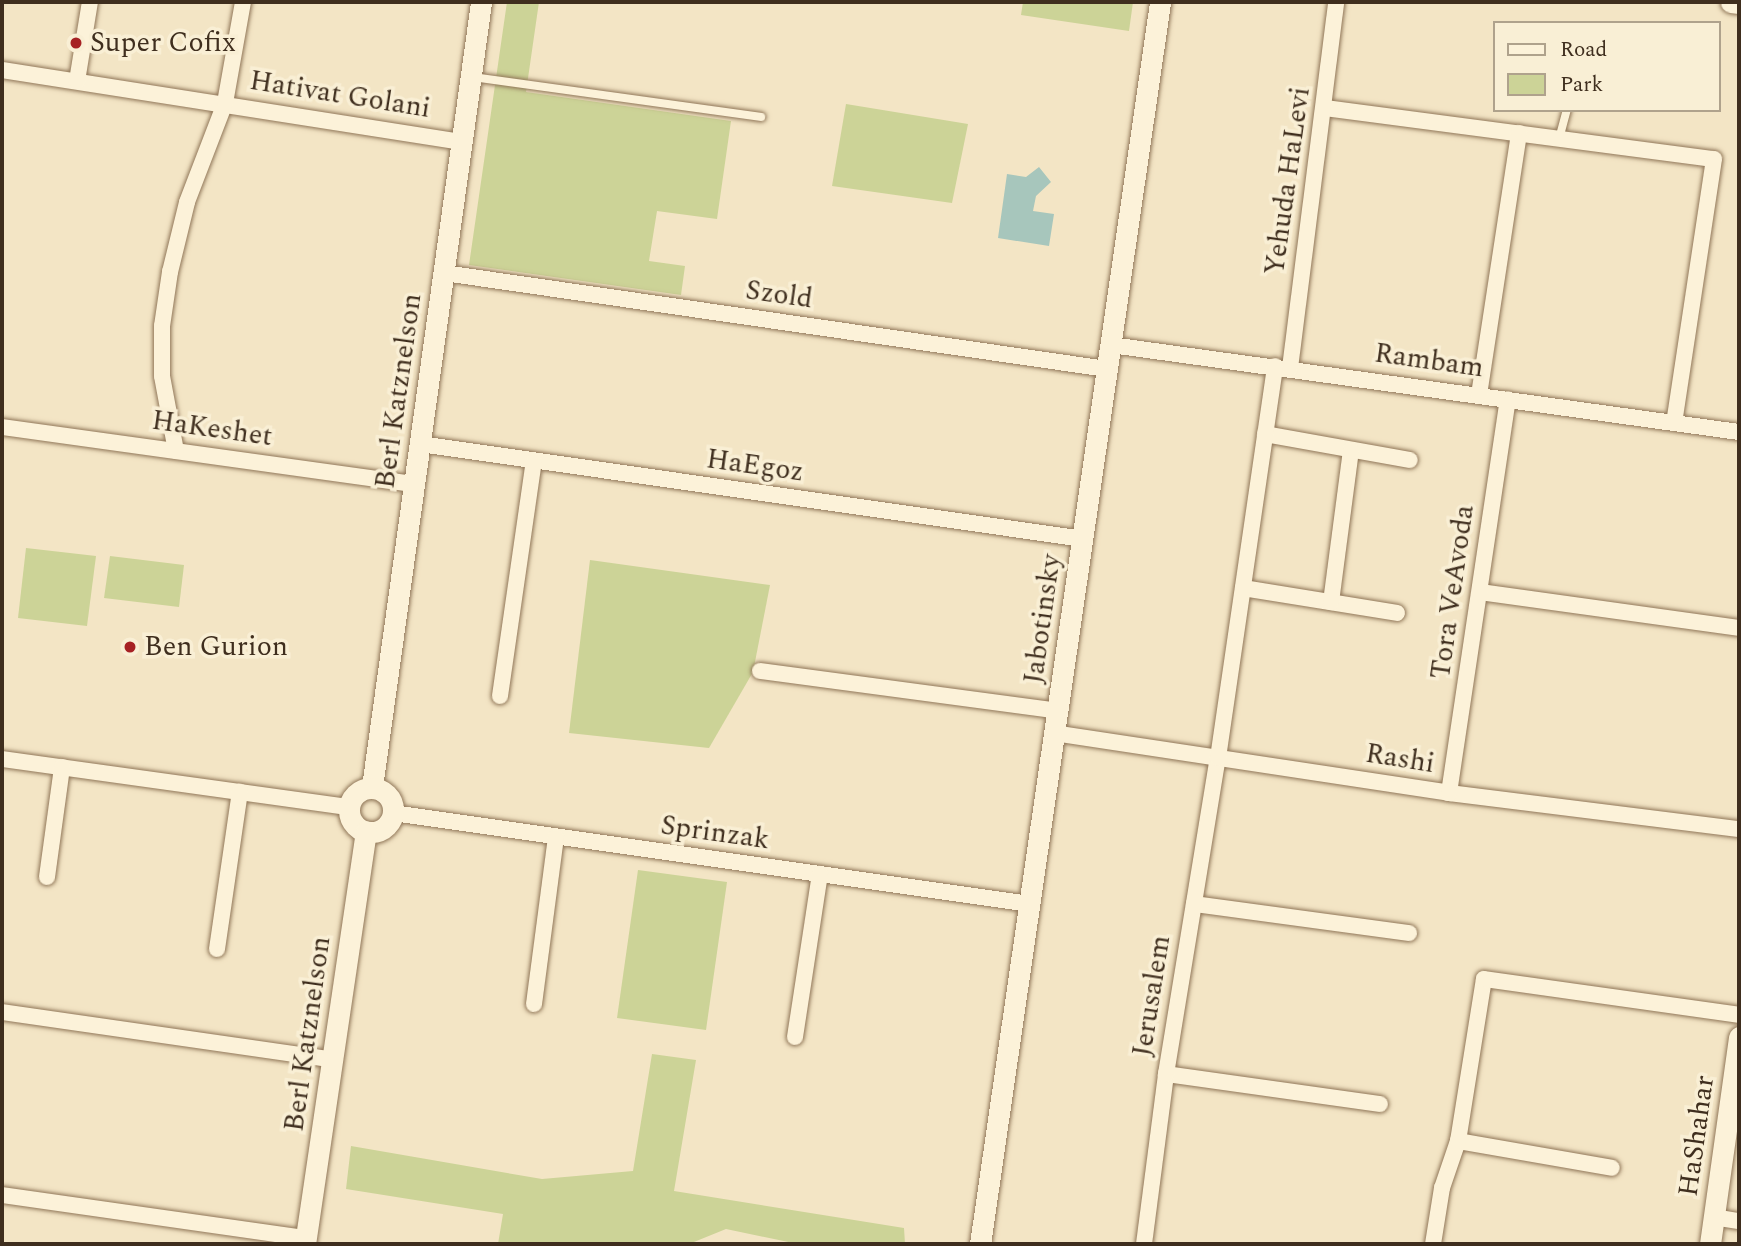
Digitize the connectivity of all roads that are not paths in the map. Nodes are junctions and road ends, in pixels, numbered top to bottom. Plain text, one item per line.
1 (90, 2) edge
2 (243, 2) edge
3 (481, 2) edge
4 (1160, 2) edge
5 (1336, 2) edge
6 (1731, 2) edge
7 (1739, 3) edge
8 (2, 70) edge
9 (471, 77) junction
10 (77, 82) junction
11 (225, 103) junction
12 (1325, 107) junction
13 (1566, 112) edge
14 (761, 117) dead end
15 (1519, 133) junction
16 (1559, 139) junction
17 (462, 142) junction
18 (444, 273) junction
19 (1111, 345) junction
20 (1282, 367) junction
21 (1107, 369) junction
22 (1479, 395) junction
23 (1508, 399) junction
24 (1674, 422) junction
25 (2, 427) edge
26 (1739, 432) edge
27 (1265, 434) junction
28 (420, 444) junction
29 (1351, 450) junction
30 (176, 451) junction
31 (1410, 460) dead end
32 (534, 461) junction
33 (414, 484) junction
34 (1083, 539) junction
35 (1243, 588) junction
36 (1480, 592) junction
37 (1331, 602) junction
38 (1397, 613) dead end
39 (1739, 628) edge
40 (760, 671) dead end
41 (500, 696) dead end
42 (1058, 711) junction
43 (1054, 733) junction
44 (1218, 758) junction
45 (2, 759) edge
46 (62, 766) junction
47 (372, 788) junction
48 (240, 792) junction
49 (1450, 793) junction
50 (349, 807) junction
51 (393, 813) junction
52 (1739, 829) edge
53 (366, 831) junction
54 (556, 837) junction
55 (820, 874) junction
56 (47, 877) dead end
57 (1030, 905) junction
58 (1194, 905) junction
59 (1409, 933) dead end
60 (217, 949) dead end
61 (534, 1004) dead end
62 (2, 1012) edge
63 (1739, 1015) edge
64 (795, 1037) dead end
65 (1739, 1037) edge
66 (334, 1060) junction
67 (1166, 1074) junction
68 (1380, 1104) dead end
69 (1458, 1141) junction
70 (1612, 1168) dead end
71 (2, 1195) edge
72 (1713, 1217) junction
73 (1739, 1221) edge
74 (305, 1241) edge
75 (981, 1244) edge
76 (1144, 1244) edge
77 (1433, 1244) edge
78 (1710, 1244) edge

1 - 10 street
2 - 11 street
3 - 9 street, Berl Katznelson
4 - 19 street, Jabotinsky
5 - 12 street, Yehuda HaLevi
6 - 7 street
8 - 10 street, Hativat Golani
9 - 14 lane
9 - 17 street, Berl Katznelson
10 - 11 street, Hativat Golani
11 - 17 street, Hativat Golani
11 - 30 street
12 - 15 street
12 - 20 street, Yehuda HaLevi
13 - 16 lane
15 - 16 street
15 - 22 street
16 - 24 street
17 - 18 street, Berl Katznelson
18 - 21 street, Szold
18 - 28 street, Berl Katznelson
19 - 20 street, Rambam
19 - 21 street, Jabotinsky
20 - 22 street, Rambam
20 - 27 street, Yehuda HaLevi
21 - 34 street, Jabotinsky
22 - 23 street, Rambam
23 - 24 street, Rambam
23 - 36 street, Tora VeAvoda
24 - 26 street, Rambam
25 - 30 street, HaKeshet
27 - 29 street
27 - 35 street, Yehuda HaLevi
28 - 32 street, HaEgoz
28 - 33 street, Berl Katznelson
29 - 31 street
29 - 37 street
30 - 33 street, HaKeshet
32 - 34 street, HaEgoz
32 - 41 street
33 - 47 street, Berl Katznelson
34 - 42 street, Jabotinsky
35 - 37 street
35 - 44 street, Jerusalem
36 - 39 street
36 - 49 street, Tora VeAvoda
37 - 38 street
40 - 42 street
42 - 43 street, Jabotinsky
43 - 44 street, Rashi
43 - 57 street, Jabotinsky
44 - 49 street, Rashi
44 - 58 street, Jerusalem
45 - 46 street
46 - 48 street
46 - 56 street
47 - 50 street
47 - 51 street
48 - 50 street
48 - 60 street
49 - 52 street, Rashi
50 - 53 street
51 - 53 street
51 - 54 street, Sprinzak
53 - 66 street, Berl Katznelson
54 - 55 street, Sprinzak
54 - 61 street
55 - 57 street, Sprinzak
55 - 64 street
57 - 75 street, Jabotinsky
58 - 59 street
58 - 67 street, Jerusalem
62 - 66 street
63 - 69 street
65 - 72 street, HaShahar
66 - 74 street, Berl Katznelson
67 - 68 street
67 - 76 street, Jerusalem
69 - 70 street
69 - 77 street
71 - 74 street
72 - 73 street
72 - 78 street, HaShahar

